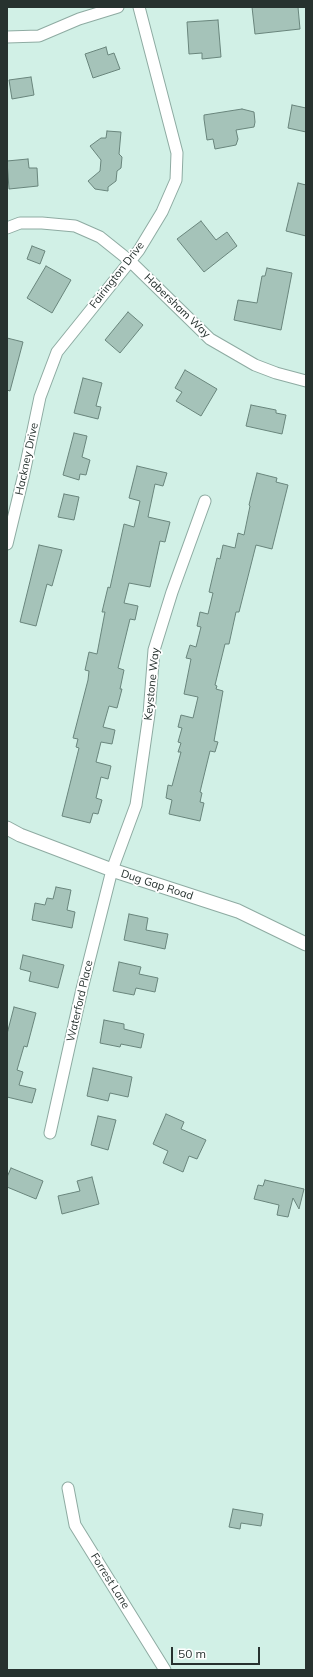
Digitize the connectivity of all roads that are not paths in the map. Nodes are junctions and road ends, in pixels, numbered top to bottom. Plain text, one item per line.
1 (118, 7) edge
2 (139, 7) edge
3 (7, 37) edge
4 (7, 228) edge
5 (130, 261) junction
6 (306, 381) edge
7 (40, 397) joint
8 (205, 501) dead end
9 (7, 544) edge
10 (7, 828) edge
11 (112, 870) junction
12 (306, 944) edge
13 (50, 1133) dead end
14 (68, 1488) dead end
15 (165, 1670) edge

1 - 3 street
2 - 5 street, Fairington Drive
4 - 5 street, Habersham Way
5 - 6 street, Habersham Way
5 - 7 street, Fairington Drive
7 - 9 street, Hackney Drive
8 - 11 street, Keystone Way
10 - 11 street, Dug Gap Road
11 - 12 street, Dug Gap Road
11 - 13 street, Waterford Place
14 - 15 street, Forrest Lane

